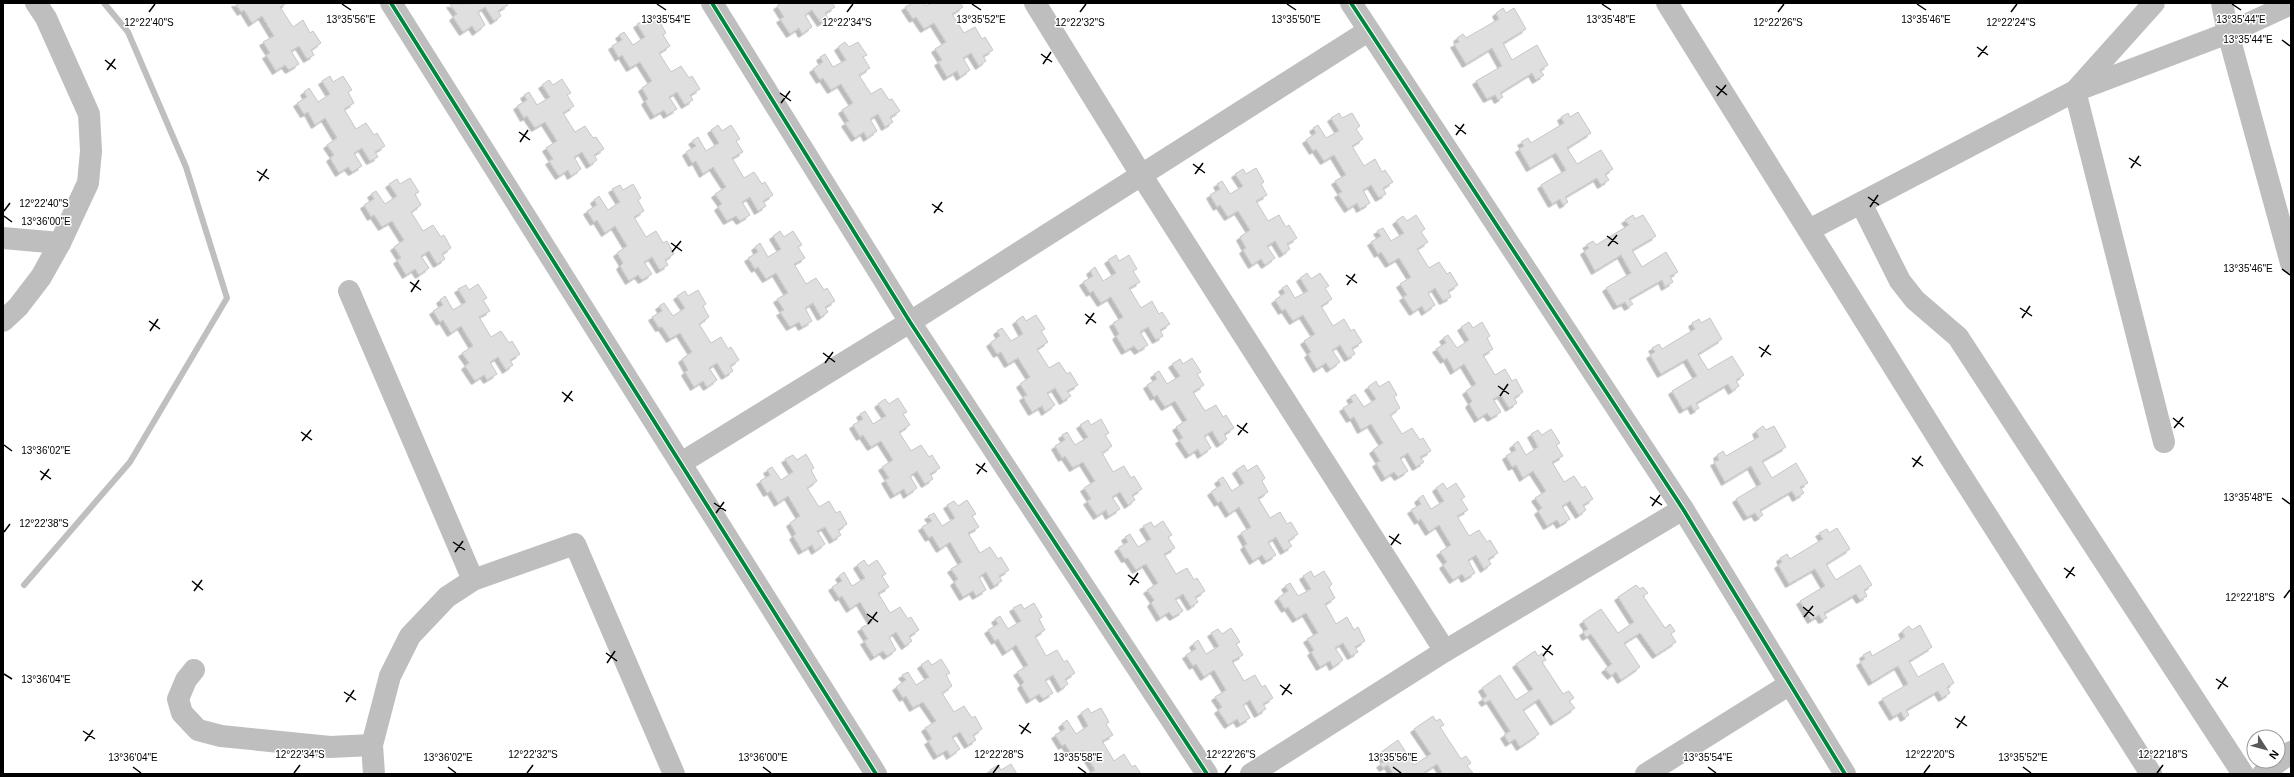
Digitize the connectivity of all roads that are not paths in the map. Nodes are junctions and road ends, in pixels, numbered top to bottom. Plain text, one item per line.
1 (36, 3) edge
2 (391, 3) edge
3 (712, 3) edge
4 (1035, 3) edge
5 (1351, 3) edge
6 (1667, 3) edge
7 (2154, 3) edge
8 (2222, 3) edge
9 (2291, 4) edge
10 (1368, 31) junction
11 (2228, 33) junction
12 (2075, 91) junction
13 (1142, 176) junction
14 (1861, 203) junction
15 (1809, 230) junction
16 (3, 238) edge
17 (60, 243) junction
18 (2291, 263) edge
19 (349, 291) dead end
20 (3, 321) edge
21 (910, 322) junction
22 (2164, 442) dead end
23 (680, 464) junction
24 (1683, 509) junction
25 (473, 580) junction
26 (1445, 651) junction
27 (194, 670) dead end
28 (1790, 684) junction
29 (372, 745) junction
30 (2291, 752) edge
31 (372, 772) edge
32 (1650, 773) edge
33 (674, 774) edge
34 (876, 774) edge
35 (1207, 774) edge
36 (1251, 774) edge
37 (1845, 774) edge
38 (2150, 774) edge
39 (2242, 774) edge
40 (2263, 774) edge

1 - 17 street
2 - 23 street
3 - 21 street
4 - 13 street
5 - 10 street
6 - 15 street
7 - 12 street
8 - 11 street
9 - 11 street
10 - 13 street
10 - 24 street
11 - 12 street
11 - 18 street
12 - 14 street
12 - 22 street
13 - 21 street
13 - 26 street
14 - 15 street
14 - 39 street
15 - 38 street
16 - 17 street
17 - 20 street
19 - 25 street
21 - 23 street
21 - 35 street
23 - 34 street
24 - 26 street
24 - 28 street
25 - 29 street
25 - 33 street
26 - 36 street
27 - 29 street
28 - 32 street
28 - 37 street
29 - 31 street
30 - 40 street

